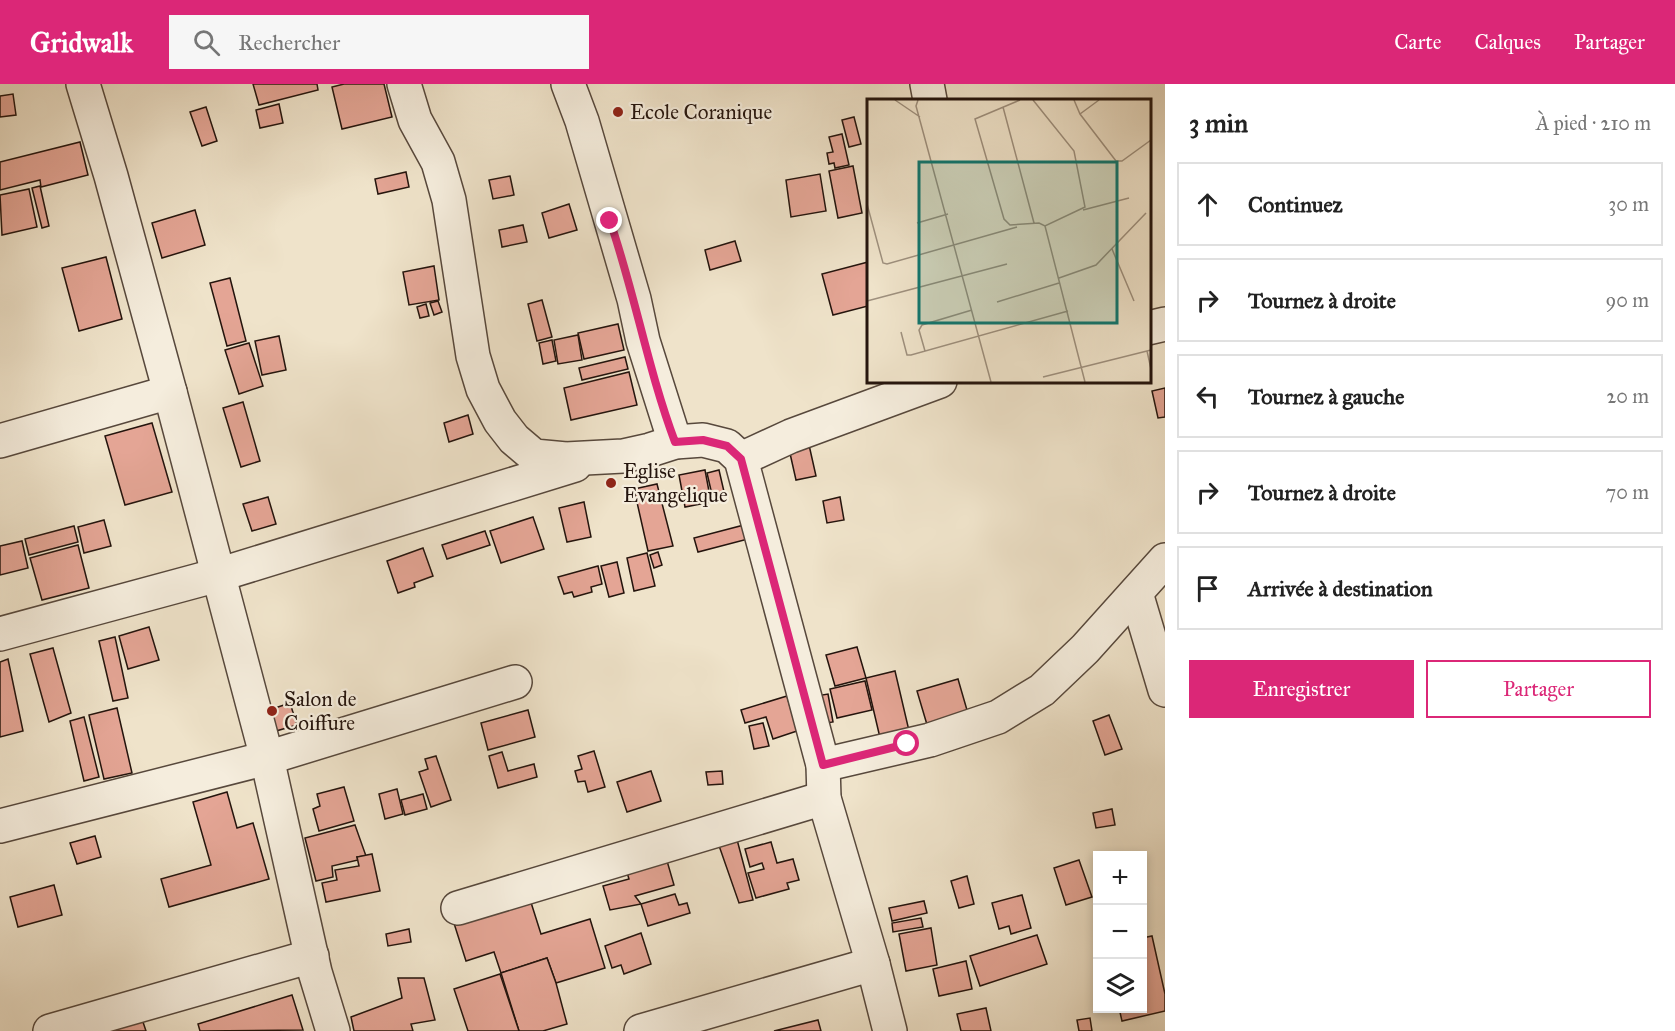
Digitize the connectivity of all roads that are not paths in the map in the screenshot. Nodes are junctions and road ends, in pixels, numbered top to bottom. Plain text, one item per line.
1 (83, 84) edge
2 (404, 84) edge
3 (568, 84) edge
4 (927, 84) edge
5 (930, 99) edge
6 (1165, 324) edge
7 (1150, 328) edge
8 (937, 382) edge
9 (170, 392) junction
10 (0, 441) edge
11 (675, 442) junction
12 (594, 459) junction
13 (741, 459) junction
14 (1165, 560) edge
15 (218, 574) junction
16 (1136, 593) junction
17 (0, 634) edge
18 (515, 682) dead end
19 (1165, 690) edge
20 (267, 758) junction
21 (823, 765) junction
22 (824, 798) junction
23 (0, 826) edge
24 (458, 908) dead end
25 (312, 956) junction
26 (873, 964) junction
27 (50, 1031) edge
28 (333, 1031) edge
29 (641, 1031) edge
30 (890, 1031) edge

1 - 9 street
2 - 12 street
3 - 11 street
4 - 5 street
6 - 7 street
8 - 13 street
9 - 10 street
9 - 15 street
11 - 12 street
11 - 13 street
12 - 15 street
13 - 21 street
14 - 16 street
15 - 17 street
15 - 20 street
16 - 19 street
16 - 21 street
18 - 20 street
20 - 23 street
20 - 25 street
21 - 22 street
22 - 24 street
22 - 26 street
25 - 27 street
25 - 28 street
26 - 29 street
26 - 30 street

